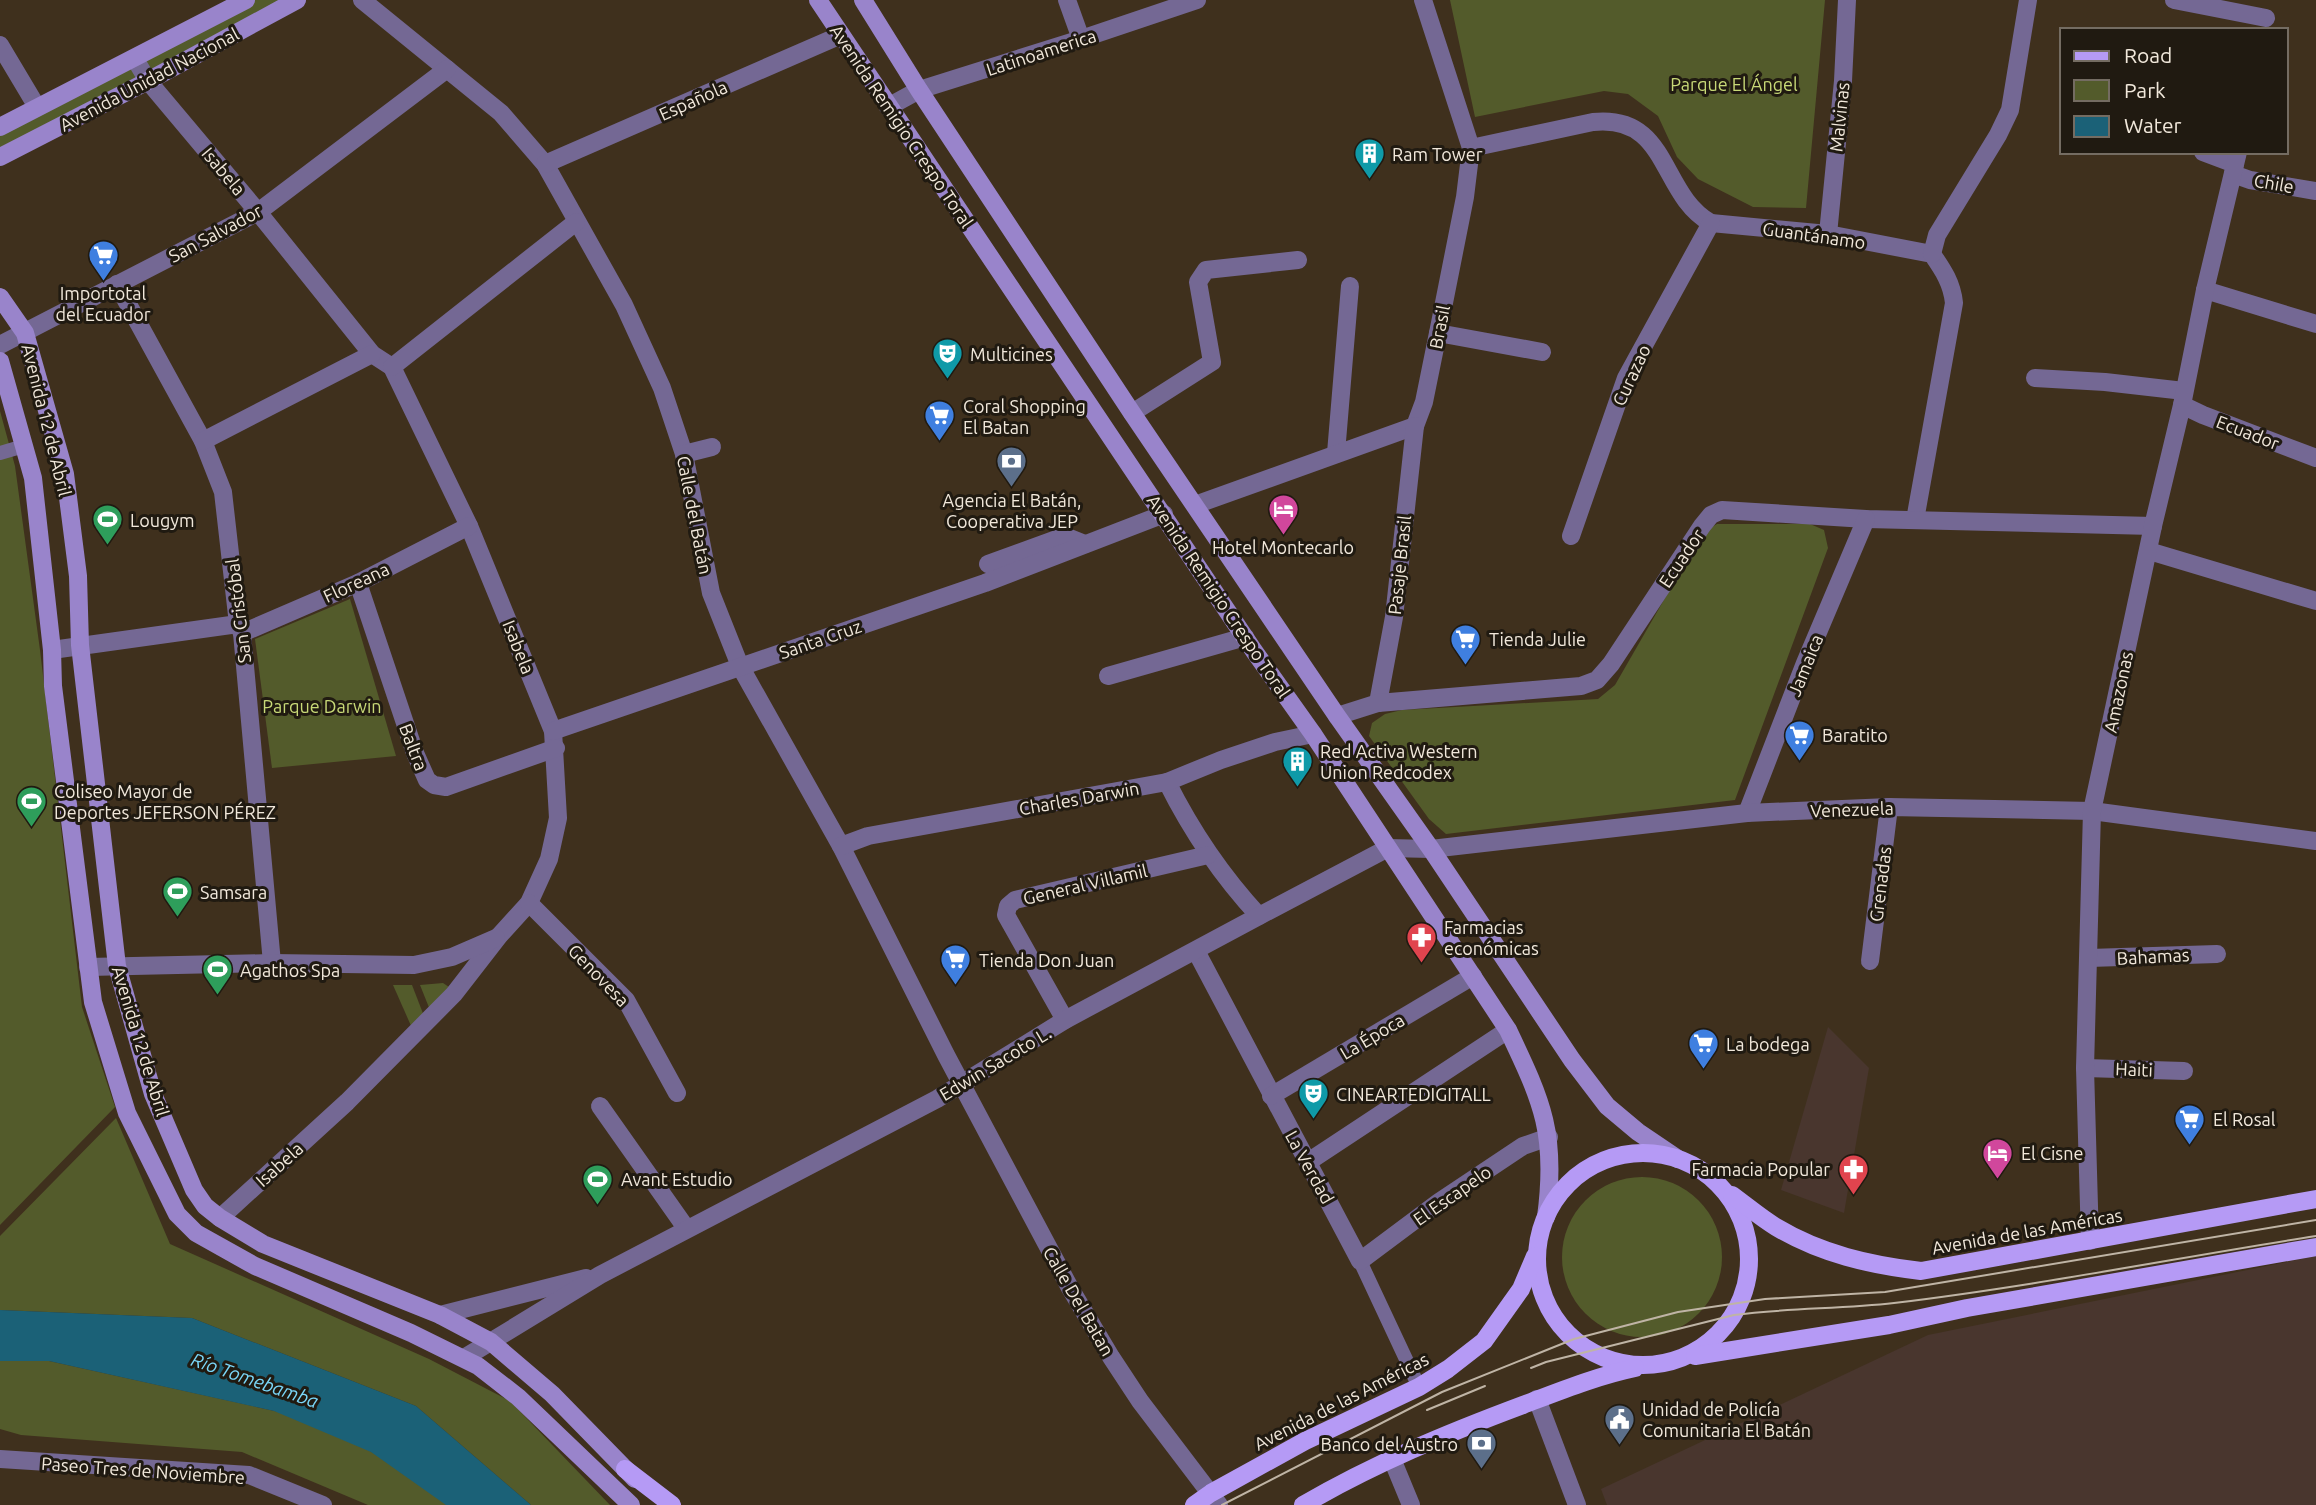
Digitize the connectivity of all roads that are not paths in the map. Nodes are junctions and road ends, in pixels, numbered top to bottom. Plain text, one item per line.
1 (246, 0) edge
2 (297, 0) edge
3 (362, 0) edge
4 (818, 0) edge
5 (863, 0) edge
6 (1067, 0) edge
7 (1197, 0) edge
8 (1423, 0) edge
9 (1847, 0) edge
10 (2028, 0) edge
11 (2174, 0) edge
12 (2266, 16) edge
13 (841, 35) junction
14 (1081, 39) junction
15 (0, 44) edge
16 (135, 59) junction
17 (447, 69) junction
18 (148, 81) junction
19 (919, 90) junction
20 (37, 107) junction
21 (888, 107) junction
22 (0, 127) edge
23 (1471, 148) junction
24 (2208, 154) edge
25 (0, 157) edge
26 (545, 164) junction
27 (2236, 164) edge
28 (2316, 191) edge
29 (258, 212) junction
30 (576, 222) junction
31 (1711, 223) junction
32 (1828, 234) junction
33 (1932, 254) junction
34 (1298, 260) dead end
35 (117, 284) junction
36 (1350, 286) dead end
37 (2205, 290) junction
38 (0, 297) edge
39 (2316, 324) edge
40 (25, 333) junction
41 (1438, 333) junction
42 (0, 345) edge
43 (1542, 352) dead end
44 (372, 354) junction
45 (0, 361) edge
46 (392, 367) junction
47 (2035, 378) dead end
48 (2183, 398) junction
49 (1132, 413) junction
50 (1415, 426) junction
51 (203, 441) junction
52 (24, 446) junction
53 (712, 447) dead end
54 (0, 453) edge
55 (684, 453) junction
56 (1336, 453) junction
57 (2316, 458) edge
58 (1195, 505) junction
59 (1164, 514) junction
60 (1866, 519) junction
61 (1914, 520) junction
62 (469, 526) junction
63 (2153, 526) junction
64 (1571, 536) dead end
65 (1085, 544) junction
66 (2149, 551) junction
67 (988, 564) dead end
68 (358, 583) junction
69 (2316, 601) edge
70 (240, 629) junction
71 (1245, 637) junction
72 (80, 645) junction
73 (52, 650) junction
74 (740, 666) junction
75 (1108, 676) dead end
76 (1378, 703) junction
77 (1337, 716) junction
78 (1313, 734) junction
79 (555, 739) junction
80 (1167, 782) junction
81 (1889, 807) junction
82 (2092, 811) junction
83 (1747, 813) junction
84 (2316, 841) edge
85 (841, 846) junction
86 (1388, 848) junction
87 (1431, 849) junction
88 (1208, 855) junction
89 (529, 903) junction
90 (1259, 916) junction
91 (499, 936) junction
92 (1196, 951) junction
93 (2217, 954) dead end
94 (2089, 958) junction
95 (1870, 961) dead end
96 (272, 963) junction
97 (117, 966) junction
98 (88, 967) junction
99 (1474, 975) junction
100 (1065, 1020) junction
101 (1507, 1030) junction
102 (2085, 1068) junction
103 (2183, 1071) dead end
104 (962, 1084) junction
105 (677, 1093) dead end
106 (1271, 1096) junction
107 (600, 1106) dead end
108 (1549, 1137) junction
109 (1678, 1159) junction
110 (1308, 1162) junction
111 (1722, 1187) junction
112 (2316, 1199) edge
113 (1546, 1217) junction
114 (220, 1218) junction
115 (686, 1228) junction
116 (2090, 1241) junction
117 (2316, 1247) edge
118 (1538, 1249) junction
119 (1360, 1261) junction
120 (600, 1275) junction
121 (440, 1315) junction
122 (491, 1342) junction
123 (464, 1358) junction
124 (1682, 1358) junction
125 (1649, 1365) junction
126 (1419, 1387) junction
127 (1537, 1399) junction
128 (1392, 1459) junction
129 (2, 1462) edge
130 (625, 1469) junction
131 (1215, 1499) edge
132 (323, 1505) edge
133 (631, 1505) edge
134 (662, 1505) edge
135 (672, 1505) edge
136 (1194, 1505) edge
137 (1303, 1505) edge
138 (1412, 1505) edge
139 (1577, 1505) edge

1 - 16 main road, Avenida Unidad Nacional
2 - 18 main road, Avenida Unidad Nacional
3 - 17 street, Calle del Batán
4 - 13 main road, Avenida Remigio Crespo Toral
5 - 19 main road, Avenida Remigio Crespo Toral
6 - 14 street
7 - 14 street, Latinoamerica
8 - 23 street, Brasil
9 - 32 street, Malvinas
10 - 33 street
11 - 12 street
13 - 21 main road, Avenida Remigio Crespo Toral
13 - 26 street, Española
14 - 19 street, Latinoamerica
15 - 20 street
16 - 18 street, Isabela
16 - 20 main road, Avenida Unidad Nacional
17 - 26 street, Calle del Batán
17 - 29 street, San Salvador
18 - 25 main road, Avenida Unidad Nacional
18 - 29 street, Isabela
19 - 21 street, Latinoamerica
19 - 49 main road, Avenida Remigio Crespo Toral
20 - 22 main road, Avenida Unidad Nacional
21 - 59 main road, Avenida Remigio Crespo Toral
23 - 31 street
23 - 41 street, Brasil
24 - 27 street, Chile
26 - 30 street, Calle del Batán
27 - 28 street, Chile
27 - 37 street, Amazonas
29 - 35 street, San Salvador
29 - 44 street, Isabela
30 - 46 street
30 - 55 street, Calle del Batán
31 - 32 street, Guantánamo
31 - 64 street, Curazao
32 - 33 street, Guantánamo
33 - 61 street
34 - 49 street
35 - 40 street, San Salvador
35 - 51 street, San Cristóbal
36 - 56 street
37 - 39 street
37 - 48 street, Amazonas
38 - 40 main road, Avenida 12 de Abril
40 - 42 street, San Salvador
40 - 72 main road, Avenida 12 de Abril
41 - 43 street
41 - 50 street, Brasil
44 - 46 street, Isabela
44 - 51 street
45 - 52 main road, Avenida 12 de Abril
46 - 62 street, Isabela
47 - 48 street, Ecuador
48 - 57 street, Ecuador
48 - 63 street, Amazonas
49 - 58 main road, Avenida Remigio Crespo Toral
50 - 56 street
50 - 76 street, Pasaje Brasil
51 - 70 street, San Cristóbal
52 - 54 street
52 - 73 main road, Avenida 12 de Abril
53 - 55 street
55 - 74 street, Calle del Batán
56 - 58 street
58 - 77 main road, Avenida Remigio Crespo Toral
59 - 65 street, Santa Cruz
59 - 71 main road, Avenida Remigio Crespo Toral
60 - 61 street, Ecuador
60 - 76 street, Ecuador
60 - 83 street, Jamaica
61 - 63 street, Ecuador
62 - 68 street, Floreana
62 - 79 street, Isabela
63 - 66 street, Amazonas
65 - 67 street, Santa Cruz
65 - 74 street, Santa Cruz
66 - 69 street
66 - 82 street, Amazonas
68 - 70 street, Floreana
68 - 79 street, Baltra
70 - 72 street, Floreana
70 - 96 street, San Cristóbal
71 - 75 street
71 - 78 main road, Avenida Remigio Crespo Toral
72 - 73 street, Floreana
72 - 97 main road, Avenida 12 de Abril
73 - 98 main road, Avenida 12 de Abril
74 - 79 street, Santa Cruz
74 - 85 street, Calle del Batán
76 - 77 street, Ecuador
77 - 87 main road, Avenida Remigio Crespo Toral
78 - 80 street, Charles Darwin
78 - 86 main road, Avenida Remigio Crespo Toral
79 - 89 street, Isabela
80 - 85 street, Charles Darwin
80 - 88 street
81 - 82 street, Venezuela
81 - 83 street, Venezuela
81 - 95 street, Grenadas
82 - 84 street, Venezuela
82 - 94 street, Amazonas
83 - 87 street, Venezuela
85 - 104 street, Calle del Batán
86 - 87 street, Venezuela
86 - 90 street, Edwin Sacoto L.
86 - 99 main road, Avenida Remigio Crespo Toral
87 - 109 main road, Avenida Remigio Crespo Toral
88 - 90 street
88 - 100 street, General Villamil
89 - 91 street, Isabela
89 - 105 street, Genovesa
90 - 92 street, Edwin Sacoto L.
91 - 96 street
91 - 114 street, Isabela
92 - 100 street, Edwin Sacoto L.
92 - 106 street, La Verdad
93 - 94 street, Bahamas
94 - 102 street, Amazonas
96 - 97 street
97 - 98 street
97 - 114 main road, Avenida 12 de Abril
98 - 123 main road, Avenida 12 de Abril
99 - 101 main road, Avenida Remigio Crespo Toral
99 - 106 street, La Época
100 - 104 street, Edwin Sacoto L.
101 - 108 main road, Avenida Remigio Crespo Toral
101 - 110 street
102 - 103 street, Haiti
102 - 116 street, Amazonas
104 - 115 street, Edwin Sacoto L.
104 - 131 street, Calle Del Batan
106 - 110 street, La Verdad
107 - 115 street
108 - 113 main road, Avenida Remigio Crespo Toral
108 - 119 street, El Escapelo
109 - 111 main road
109 - 113 main road
110 - 119 street, La Verdad
111 - 116 main road, Avenida de las Américas
111 - 124 main road
112 - 116 main road, Avenida de las Américas
113 - 118 main road
114 - 121 main road, Avenida 12 de Abril
115 - 120 street, Edwin Sacoto L.
117 - 124 main road
118 - 125 main road
118 - 126 main road, Avenida de las Américas
119 - 126 street, La Verdad
120 - 121 street, Edwin Sacoto L.
120 - 122 street, Edwin Sacoto L.
121 - 122 main road, Avenida 12 de Abril
122 - 123 street, Edwin Sacoto L.
122 - 130 main road, Avenida 12 de Abril
123 - 133 main road, Avenida 12 de Abril
124 - 125 main road
125 - 127 main road
126 - 131 main road, Avenida de las Américas
127 - 128 main road
127 - 139 street
128 - 137 main road
128 - 138 street
129 - 132 street, Paseo Tres de Noviembre
130 - 134 main road, Avenida 12 de Abril
130 - 135 main road
131 - 136 main road, Avenida de las Américas

